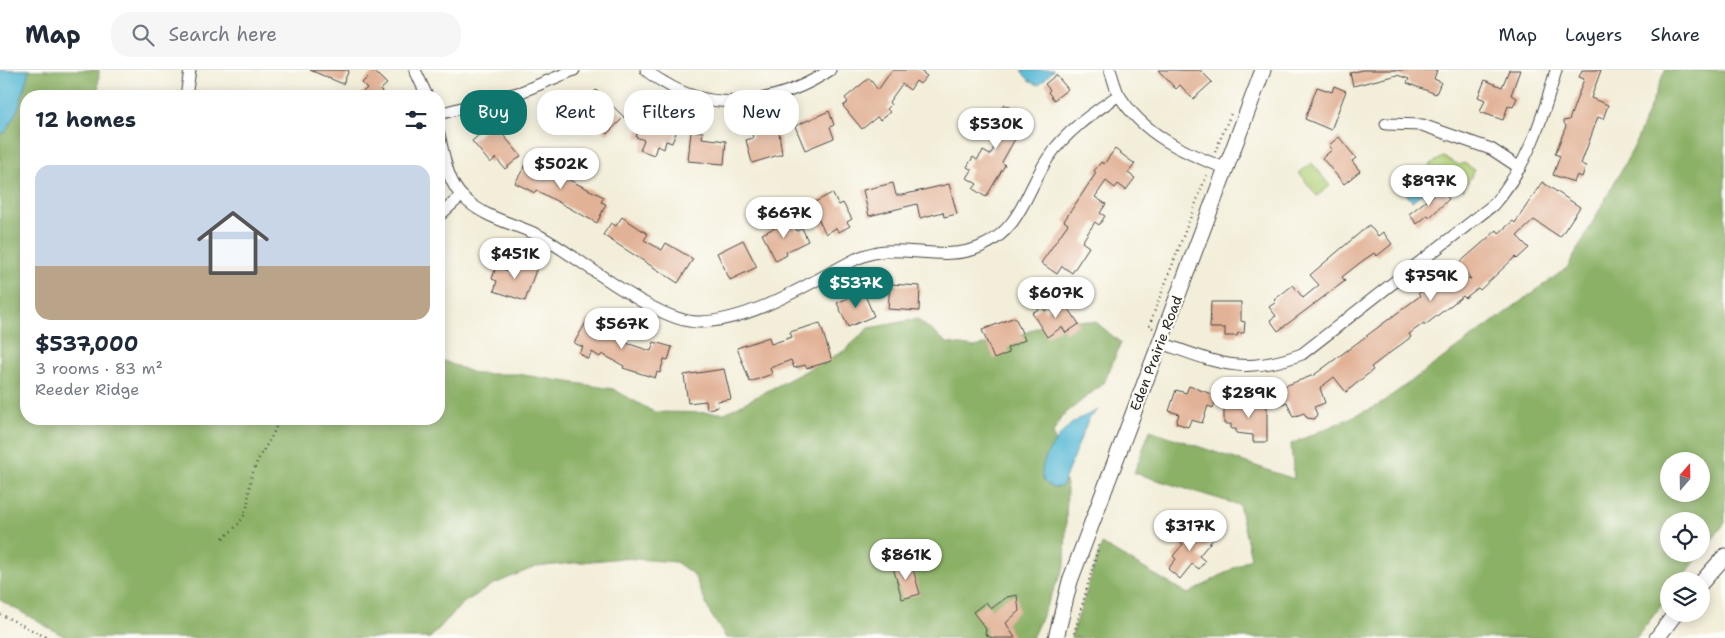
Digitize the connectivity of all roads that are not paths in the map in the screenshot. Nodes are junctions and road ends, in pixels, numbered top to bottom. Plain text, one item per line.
1 (190, 70) edge
2 (414, 70) edge
3 (574, 70) edge
4 (646, 70) edge
5 (830, 70) edge
6 (1110, 70) edge
7 (1263, 70) edge
8 (1556, 70) edge
9 (187, 90) edge
10 (424, 90) edge
11 (1119, 95) junction
12 (445, 112) edge
13 (1386, 124) dead end
14 (445, 159) edge
15 (1225, 168) junction
16 (1520, 168) junction
17 (461, 196) junction
18 (445, 211) edge
19 (1161, 344) junction
20 (1725, 556) edge
21 (1710, 573) edge
22 (1669, 622) edge
23 (1056, 638) edge
24 (1657, 638) edge

1 - 9 street
2 - 10 street
3 - 12 street
4 - 5 street
6 - 11 street
7 - 15 street, Eden Prairie Road
8 - 16 street
11 - 15 street
11 - 17 street
13 - 16 street
14 - 17 street
15 - 19 street, Eden Prairie Road
16 - 19 street
17 - 18 street
19 - 23 street, Eden Prairie Road
20 - 21 street
22 - 24 street

